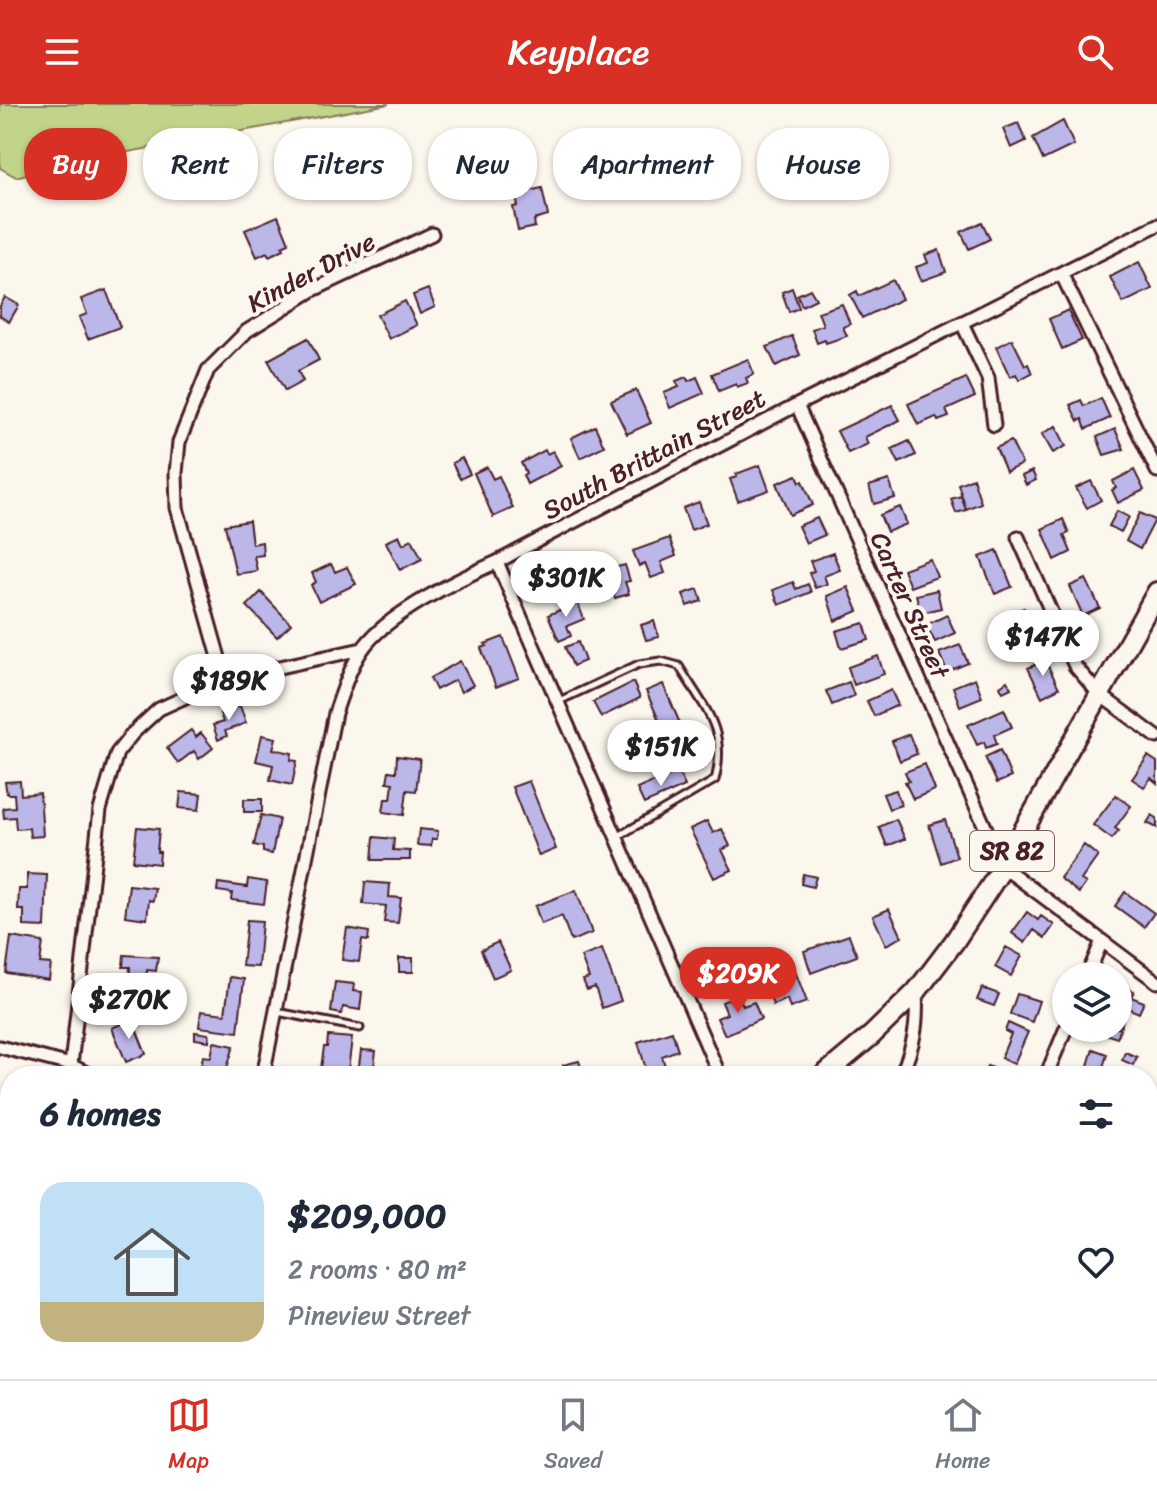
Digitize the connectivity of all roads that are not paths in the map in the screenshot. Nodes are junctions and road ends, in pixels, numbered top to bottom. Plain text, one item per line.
1 (1157, 225) edge
2 (432, 234) dead end
3 (1061, 273) junction
4 (962, 323) junction
5 (797, 405) junction
6 (994, 425) dead end
7 (1157, 471) edge
8 (1018, 537) dead end
9 (497, 562) junction
10 (1157, 592) edge
11 (362, 649) junction
12 (225, 679) junction
13 (1099, 694) junction
14 (557, 702) junction
15 (1157, 737) edge
16 (616, 838) junction
17 (1003, 867) junction
18 (1102, 941) junction
19 (1093, 962) edge
20 (1157, 982) edge
21 (916, 992) junction
22 (276, 1012) junction
23 (360, 1028) dead end
24 (1060, 1042) edge
25 (0, 1047) edge
26 (71, 1065) joint
27 (265, 1066) edge
28 (716, 1066) edge
29 (835, 1066) edge
30 (905, 1066) edge
31 (1050, 1066) edge

1 - 3 street, South Brittain Street
2 - 12 street, Kinder Drive
3 - 4 street, South Brittain Street
3 - 7 street
4 - 5 street, South Brittain Street
4 - 6 street
5 - 9 street, South Brittain Street
5 - 17 street, Carter Street
8 - 13 street
9 - 11 street, South Brittain Street
9 - 14 street
10 - 13 main road, SR 82
11 - 12 street
11 - 22 street, South Brittain Street
12 - 26 street
13 - 15 street
13 - 17 main road, SR 82
14 - 16 street
14 - 16 lane
16 - 28 street
17 - 18 street, Carter Street
17 - 21 main road, SR 82
18 - 19 street
18 - 20 street, Carter Street
21 - 29 main road, SR 82
21 - 30 street
22 - 23 lane
22 - 27 street, South Brittain Street
24 - 31 street
25 - 26 street

